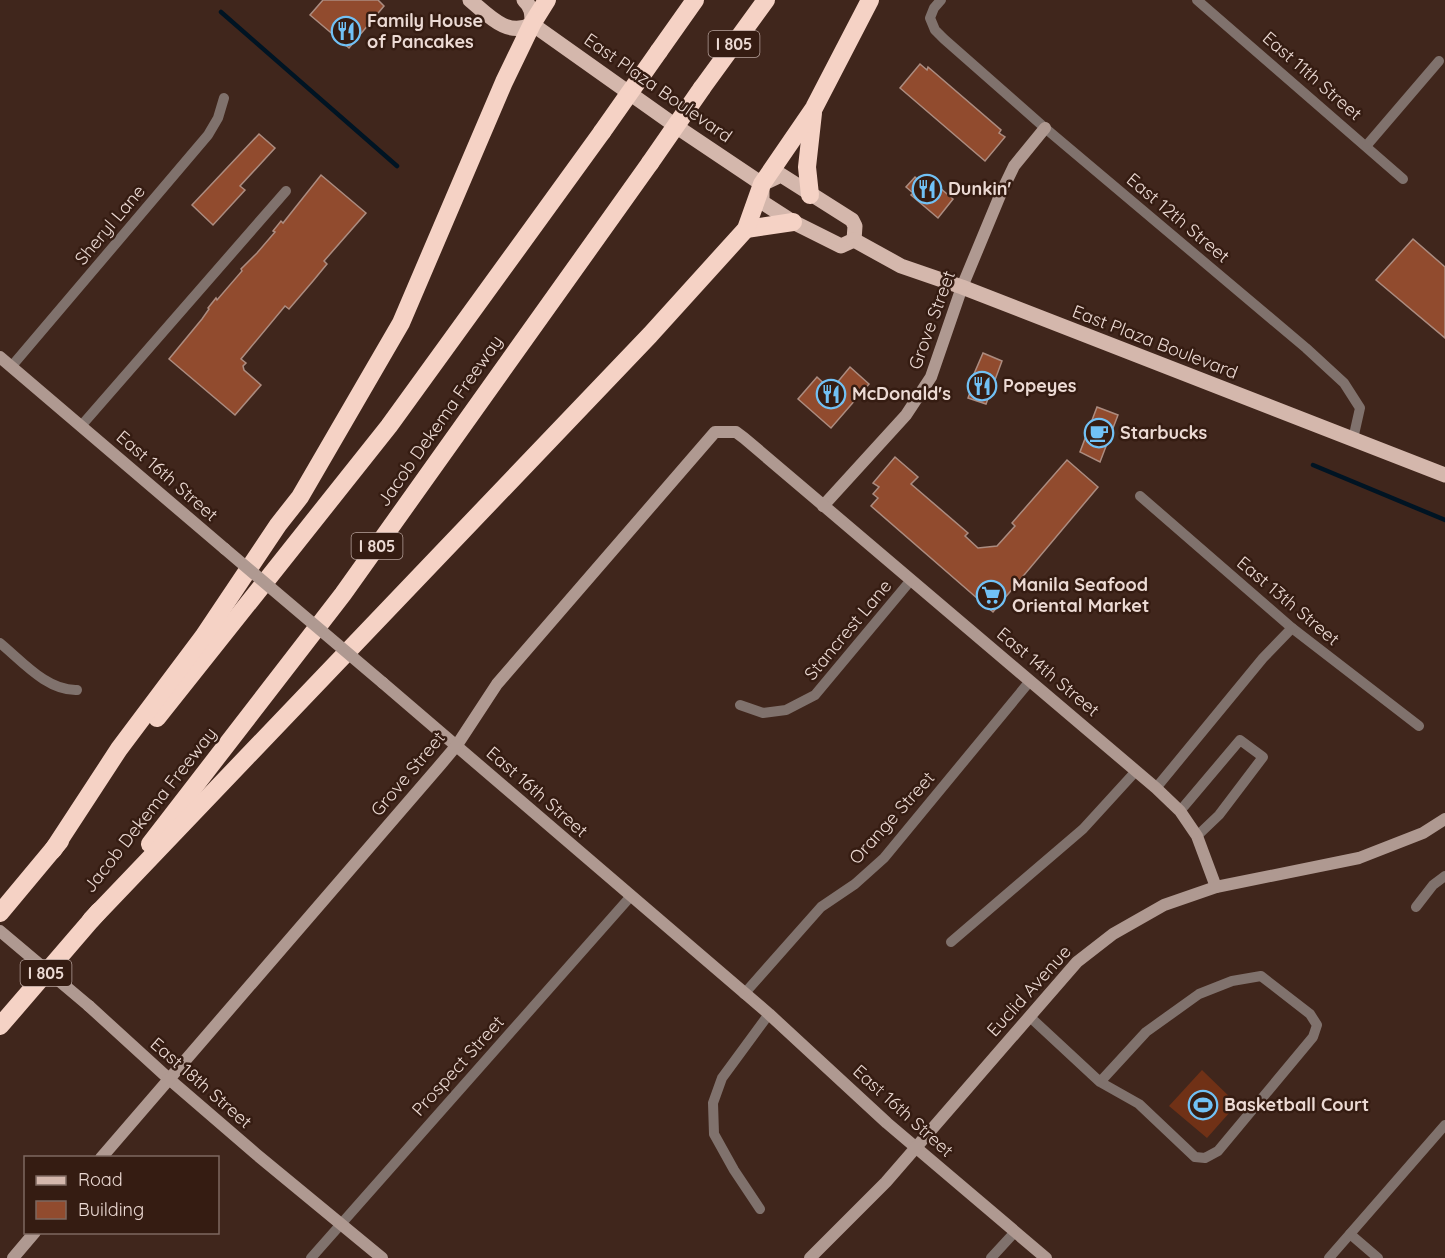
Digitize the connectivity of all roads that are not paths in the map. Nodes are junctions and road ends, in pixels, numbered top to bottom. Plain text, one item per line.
1 (470, 0) edge
2 (524, 0) edge
3 (547, 0) edge
4 (695, 0) edge
5 (766, 0) edge
6 (870, 0) edge
7 (941, 0) edge
8 (1197, 0) edge
9 (532, 24) junction
10 (1439, 61) dead end
11 (224, 98) dead end
12 (814, 108) junction
13 (1046, 128) junction
14 (1367, 145) junction
15 (1403, 179) dead end
16 (762, 184) junction
17 (286, 191) dead end
18 (810, 195) junction
19 (793, 222) junction
20 (746, 229) junction
21 (854, 240) junction
22 (962, 287) junction
23 (0, 357) edge
24 (11, 367) junction
25 (81, 426) junction
26 (744, 438) joint
27 (1353, 439) junction
28 (1445, 475) edge
29 (1140, 496) dead end
30 (823, 506) junction
31 (911, 580) junction
32 (1292, 628) junction
33 (0, 643) edge
34 (1030, 681) junction
35 (77, 690) dead end
36 (740, 705) dead end
37 (1419, 726) dead end
38 (457, 745) junction
39 (1136, 771) junction
40 (1156, 788) junction
41 (1180, 811) junction
42 (1445, 819) edge
43 (1197, 836) junction
44 (52, 850) junction
45 (1445, 876) edge
46 (1216, 887) junction
47 (631, 896) junction
48 (1416, 907) dead end
49 (0, 913) edge
50 (91, 920) junction
51 (0, 931) edge
52 (951, 942) dead end
53 (744, 994) junction
54 (769, 1014) junction
55 (1030, 1017) junction
56 (0, 1026) edge
57 (169, 1079) junction
58 (1100, 1082) junction
59 (1445, 1125) edge
60 (915, 1147) junction
61 (103, 1156) edge
62 (760, 1209) dead end
63 (341, 1223) junction
64 (1015, 1232) junction
65 (34, 1234) edge
66 (1350, 1234) junction
67 (13, 1258) edge
68 (311, 1258) edge
69 (382, 1258) edge
70 (810, 1258) edge
71 (991, 1258) edge
72 (1046, 1258) edge
73 (1329, 1258) edge
74 (1378, 1258) edge

1 - 9 main road
2 - 9 main road
3 - 9 highway
4 - 44 highway, Jacob Dekema Freeway, bridge
5 - 50 highway, Jacob Dekema Freeway / I 805, bridge
6 - 12 highway
7 - 13 street, East 12th Street
8 - 14 street, East 11th Street
9 - 16 main road, East Plaza Boulevard
9 - 44 highway
10 - 14 street
11 - 24 street, Sheryl Lane
12 - 16 highway
12 - 18 highway
13 - 22 street, Grove Street
13 - 27 street, East 12th Street
14 - 15 street, East 11th Street
16 - 18 main road
16 - 19 main road, East Plaza Boulevard
16 - 20 highway
17 - 25 street
18 - 21 main road
19 - 20 highway
19 - 21 main road, East Plaza Boulevard
20 - 50 highway
21 - 22 main road, East Plaza Boulevard
22 - 27 main road, East Plaza Boulevard
22 - 30 street, Grove Street
23 - 24 street, East 16th Street
24 - 25 street, East 16th Street
25 - 38 street, East 16th Street, bridge
26 - 30 street, East 14th Street
26 - 38 street, Grove Street
27 - 28 main road, East Plaza Boulevard
29 - 32 street, East 13th Street
30 - 31 street, East 14th Street
31 - 34 street, East 14th Street
31 - 36 street, Stancrest Lane
32 - 37 street, East 13th Street
32 - 40 street
33 - 35 street
34 - 39 street, East 14th Street
34 - 53 street, Orange Street
38 - 47 street, East 16th Street
38 - 57 street, Grove Street
39 - 40 street, East 14th Street
39 - 52 street
40 - 41 street, East 14th Street
41 - 43 street, East 14th Street
41 - 43 street
42 - 46 street, Euclid Avenue
43 - 46 street, East 14th Street
44 - 49 highway, Jacob Dekema Freeway
45 - 48 street
46 - 55 street, Euclid Avenue
47 - 53 street, East 16th Street
47 - 63 street, Prospect Street
50 - 56 highway, Jacob Dekema Freeway / I 805
51 - 57 street, East 18th Street, bridge
53 - 54 street, East 16th Street
54 - 60 street, East 16th Street
54 - 62 street
55 - 58 street
55 - 60 street, Euclid Avenue
57 - 61 street, Grove Street
57 - 63 street, East 18th Street
58 - 58 street
59 - 66 street
60 - 64 street, East 16th Street
60 - 70 street, Euclid Avenue
63 - 68 street, Prospect Street
63 - 69 street, East 18th Street
64 - 71 street
64 - 72 street, East 16th Street
65 - 67 street
66 - 73 street
66 - 74 street

